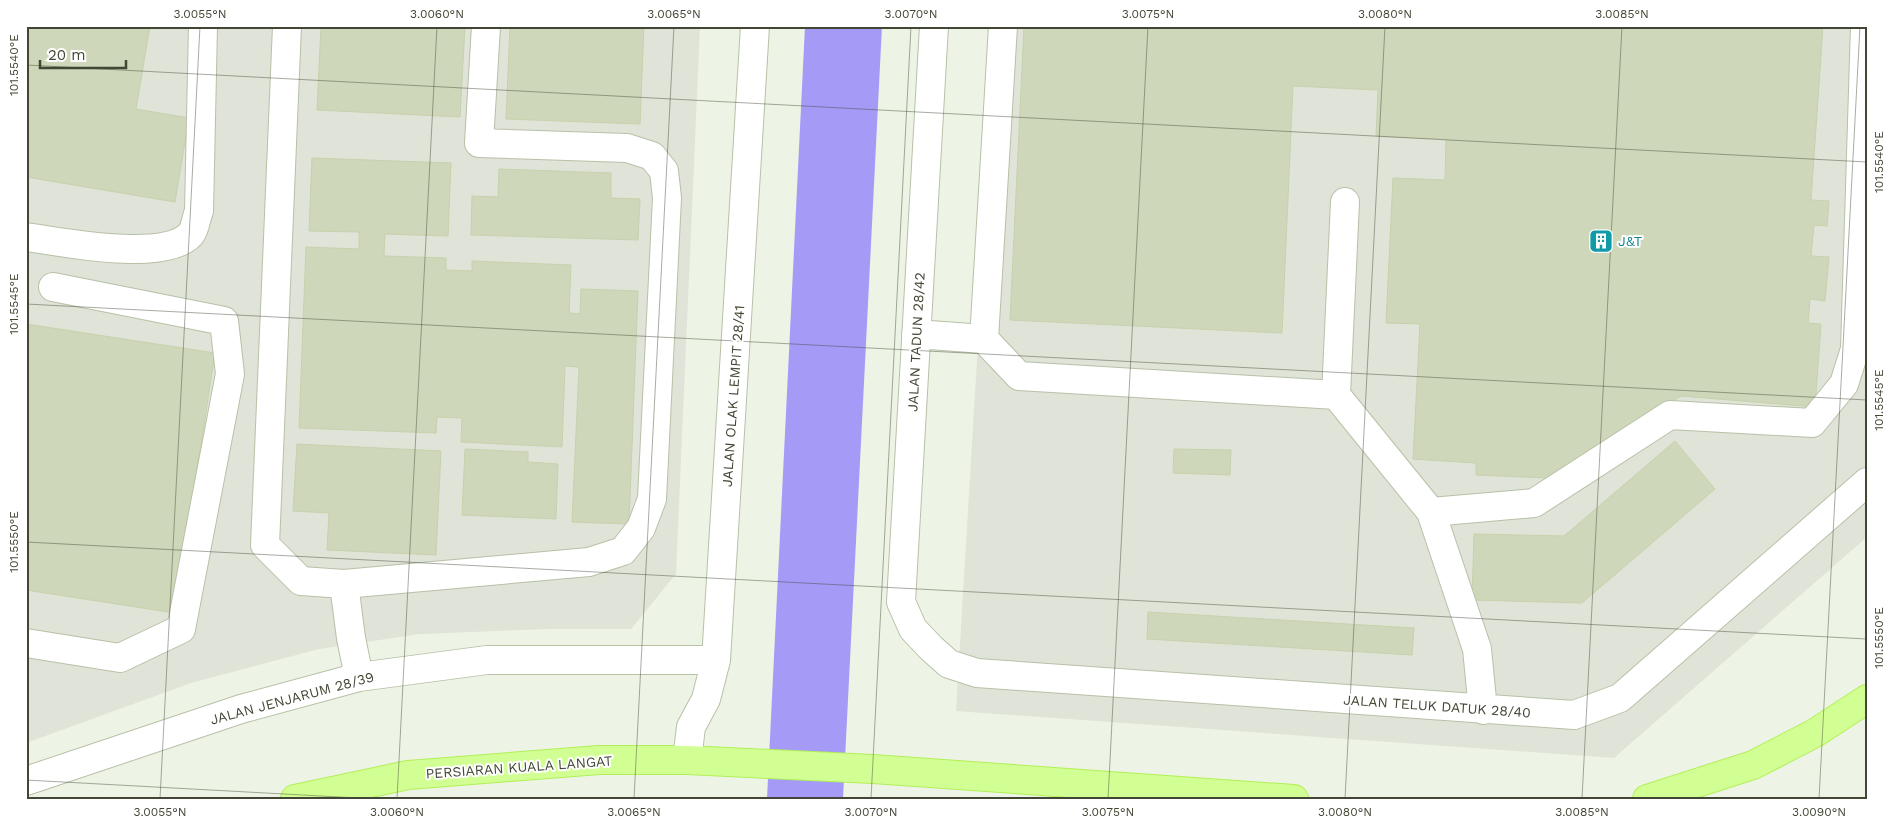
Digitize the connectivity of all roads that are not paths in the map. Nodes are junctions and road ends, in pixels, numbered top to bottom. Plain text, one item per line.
1 (203, 26) edge
2 (287, 26) edge
3 (486, 26) edge
4 (755, 26) edge
5 (934, 26) edge
6 (1003, 26) edge
7 (1865, 26) edge
8 (1345, 202) dead end
9 (26, 237) edge
10 (53, 288) dead end
11 (916, 334) junction
12 (984, 339) junction
13 (1336, 395) junction
14 (1867, 482) edge
15 (1431, 512) junction
16 (344, 584) junction
17 (26, 643) edge
18 (931, 648) joint
19 (716, 660) junction
20 (359, 677) junction
21 (1867, 699) edge
22 (1483, 710) junction
23 (687, 760) junction
24 (26, 781) edge
25 (295, 799) edge
26 (1294, 799) edge
27 (1647, 799) edge

1 - 9 street
2 - 16 street
3 - 16 street
4 - 19 street, JALAN OLAK LEMPIT 28/41
5 - 11 street, JALAN TADUN 28/42
6 - 12 street
7 - 15 street
8 - 13 street
10 - 17 street
11 - 12 street
11 - 18 street, JALAN TADUN 28/42
12 - 13 street
13 - 15 street
14 - 22 street, JALAN TELUK DATUK 28/40
15 - 22 street
16 - 20 street
18 - 22 street, JALAN TELUK DATUK 28/40
19 - 20 street, JALAN JENJARUM 28/39
19 - 23 street, JALAN OLAK LEMPIT 28/41
20 - 24 street, JALAN JENJARUM 28/39
21 - 27 main road
23 - 25 main road, PERSIARAN KUALA LANGAT
23 - 26 main road, PERSIARAN KUALA LANGAT

